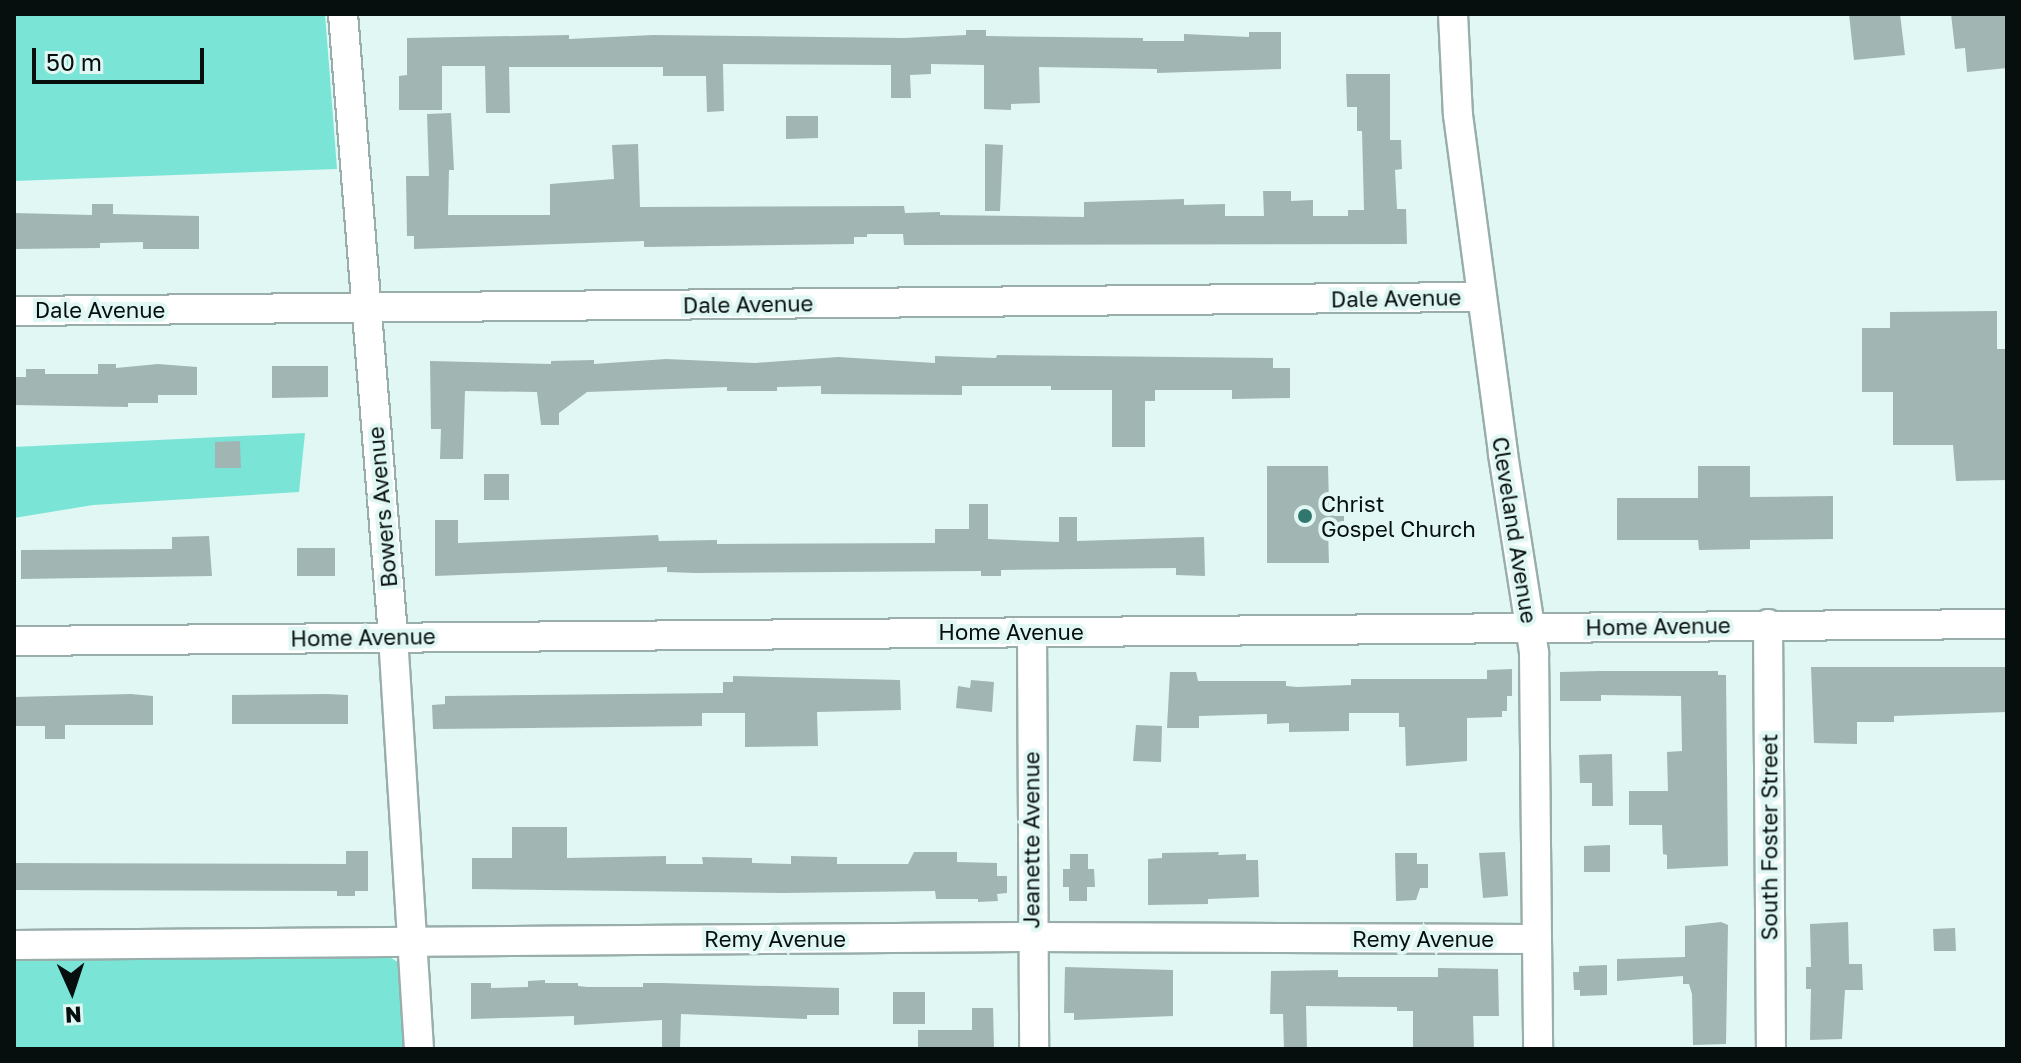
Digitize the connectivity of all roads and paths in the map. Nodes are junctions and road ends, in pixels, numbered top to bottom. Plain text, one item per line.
1 (343, 14) edge
2 (1453, 14) edge
3 (1481, 297) junction
4 (366, 308) junction
5 (14, 311) edge
6 (1768, 624) junction
7 (2007, 624) edge
8 (1530, 628) junction
9 (1032, 632) junction
10 (393, 636) junction
11 (14, 641) edge
12 (1031, 937) junction
13 (1537, 939) junction
14 (413, 942) junction
15 (14, 945) edge
16 (419, 1049) edge
17 (1034, 1049) edge
18 (1538, 1049) edge
19 (1771, 1049) edge

1 - 4 street, Bowers Avenue
2 - 3 street, Cleveland Avenue
3 - 4 street, Dale Avenue
3 - 8 street, Cleveland Avenue
4 - 5 street, Dale Avenue
4 - 10 street, Bowers Avenue
6 - 7 street, Home Avenue
6 - 8 street, Home Avenue
6 - 19 street, South Foster Street
8 - 9 street, Home Avenue
8 - 13 street, Cleveland Avenue
9 - 10 street, Home Avenue
9 - 12 street, Jeanette Avenue
10 - 11 street, Home Avenue
10 - 14 street, Bowers Avenue
12 - 13 street, Remy Avenue
12 - 14 street, Remy Avenue
12 - 17 street, Jeanette Avenue
13 - 18 street, Cleveland Avenue
14 - 15 street, Remy Avenue
14 - 16 street, Bowers Avenue

